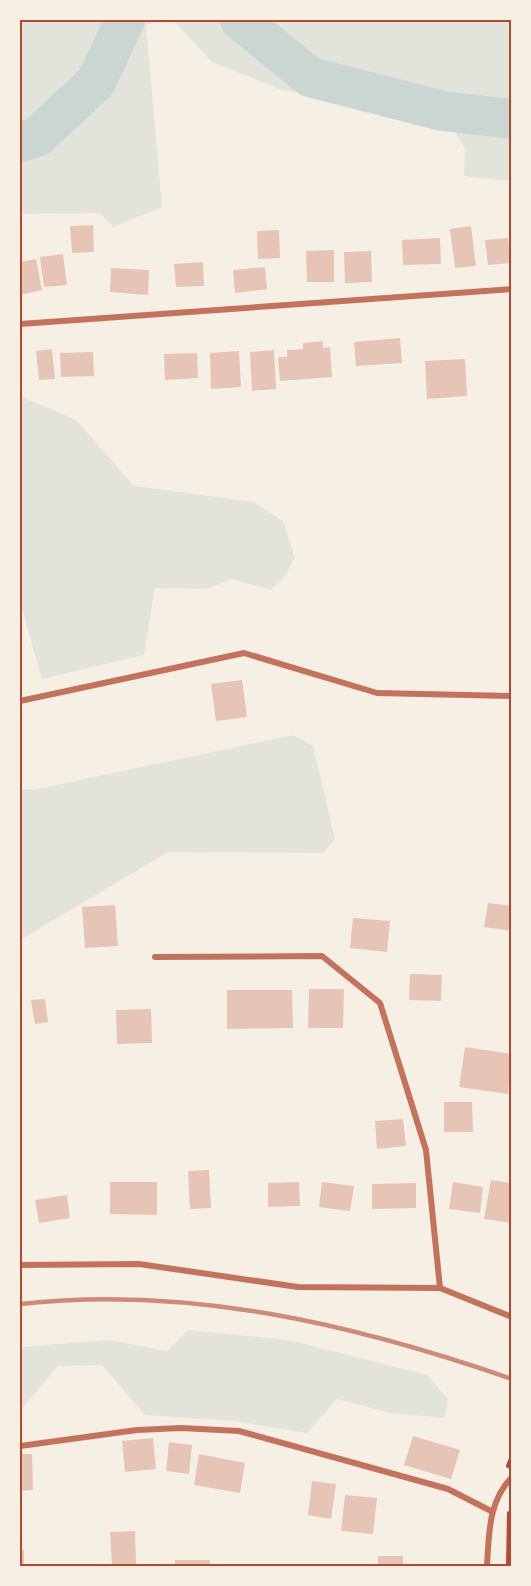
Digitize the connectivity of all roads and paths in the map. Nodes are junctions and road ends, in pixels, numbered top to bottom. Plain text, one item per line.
1 (512, 290) edge
2 (20, 324) edge
3 (512, 696) edge
4 (20, 700) edge
5 (155, 957) dead end
6 (20, 1264) edge
7 (441, 1288) junction
8 (512, 1317) edge
9 (20, 1446) edge
10 (512, 1477) edge
11 (491, 1510) junction
12 (487, 1566) edge

1 - 2 street
3 - 4 street
5 - 7 street
6 - 7 street
7 - 8 street
9 - 11 street
10 - 11 street
11 - 12 street

